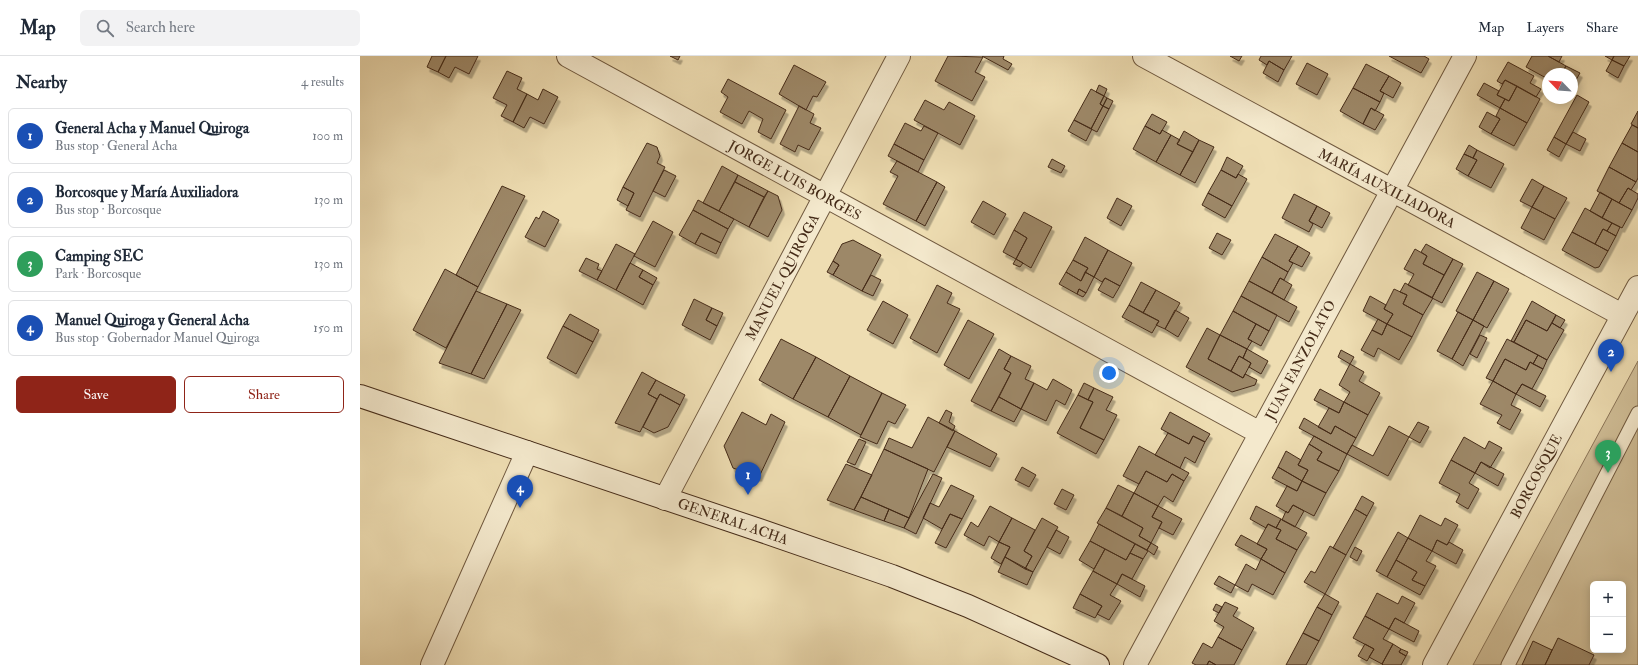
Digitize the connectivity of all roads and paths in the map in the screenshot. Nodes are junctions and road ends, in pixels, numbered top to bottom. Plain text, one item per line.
1 (568, 56) edge
2 (899, 56) edge
3 (1465, 56) edge
4 (1148, 58) edge
5 (1392, 190) junction
6 (825, 196) junction
7 (1638, 286) edge
8 (1622, 315) junction
9 (360, 396) edge
10 (1638, 413) edge
11 (1260, 433) junction
12 (527, 452) junction
13 (666, 499) junction
14 (432, 665) edge
15 (1098, 665) edge
16 (1135, 665) edge
17 (1434, 665) edge
18 (1508, 665) edge

1 - 6 street, JORGE LUIS BORGES
2 - 6 street, MANUEL QUIROGA
3 - 5 street, JUAN FANZOLATO
4 - 5 street, MARÍA AUXILIADORA
5 - 8 street, MARÍA AUXILIADORA
5 - 11 street, JUAN FANZOLATO
6 - 11 street, JORGE LUIS BORGES
6 - 13 street, MANUEL QUIROGA
7 - 8 street, BORCOSQUE
8 - 17 street, BORCOSQUE
9 - 12 street, GENERAL ACHA
10 - 18 lane
11 - 16 street, JUAN FANZOLATO
12 - 13 street, GENERAL ACHA
12 - 14 street
13 - 15 street, GENERAL ACHA

